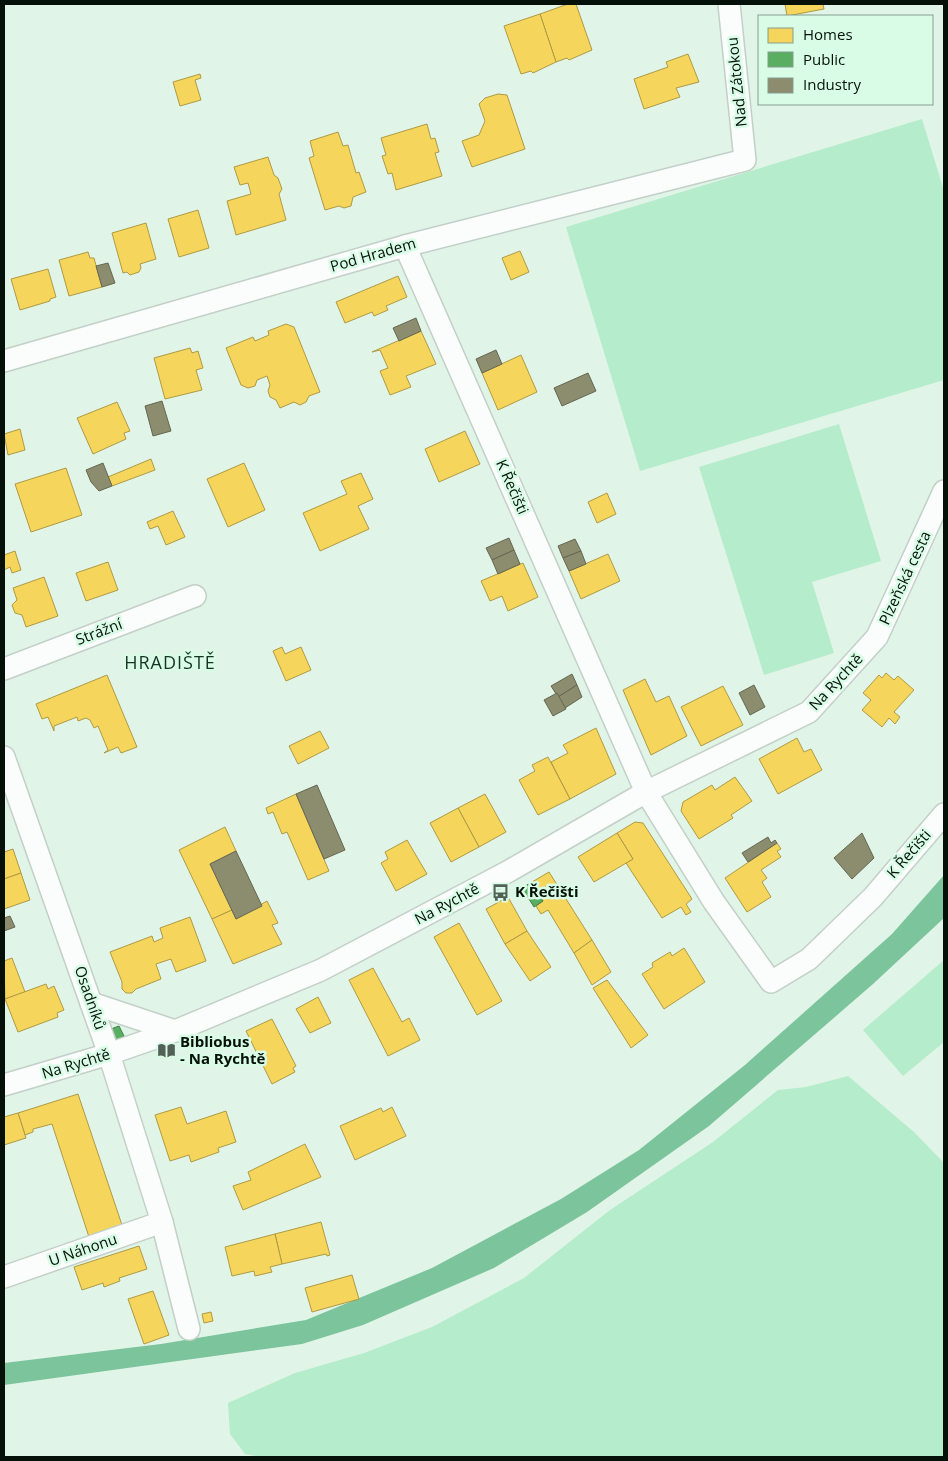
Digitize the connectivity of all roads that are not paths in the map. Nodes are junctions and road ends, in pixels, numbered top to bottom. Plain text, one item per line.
1 (729, 4) edge
2 (745, 160) joint
3 (405, 246) junction
4 (4, 361) edge
5 (944, 491) edge
6 (195, 596) dead end
7 (878, 638) joint
8 (4, 669) edge
9 (4, 757) edge
10 (646, 792) junction
11 (944, 814) edge
12 (91, 1002) junction
13 (175, 1030) junction
14 (109, 1054) junction
15 (4, 1085) edge
16 (162, 1222) junction
17 (4, 1277) edge
18 (189, 1329) dead end

1 - 2 street, Nad Zátokou
2 - 3 street, Pod Hradem
3 - 4 street, Pod Hradem
3 - 10 street, K Řečišti
5 - 7 street, Plzeňská cesta
6 - 8 street, Strážní
7 - 10 street, Na Rychtě
9 - 12 street, Osadníků
10 - 11 street, K Řečišti
10 - 13 street, Na Rychtě
12 - 13 street
12 - 14 street, Osadníků
13 - 14 street, Na Rychtě
14 - 15 street, Na Rychtě
14 - 16 street, Osadníků
16 - 17 street, U Náhonu
16 - 18 street, Osadníků

